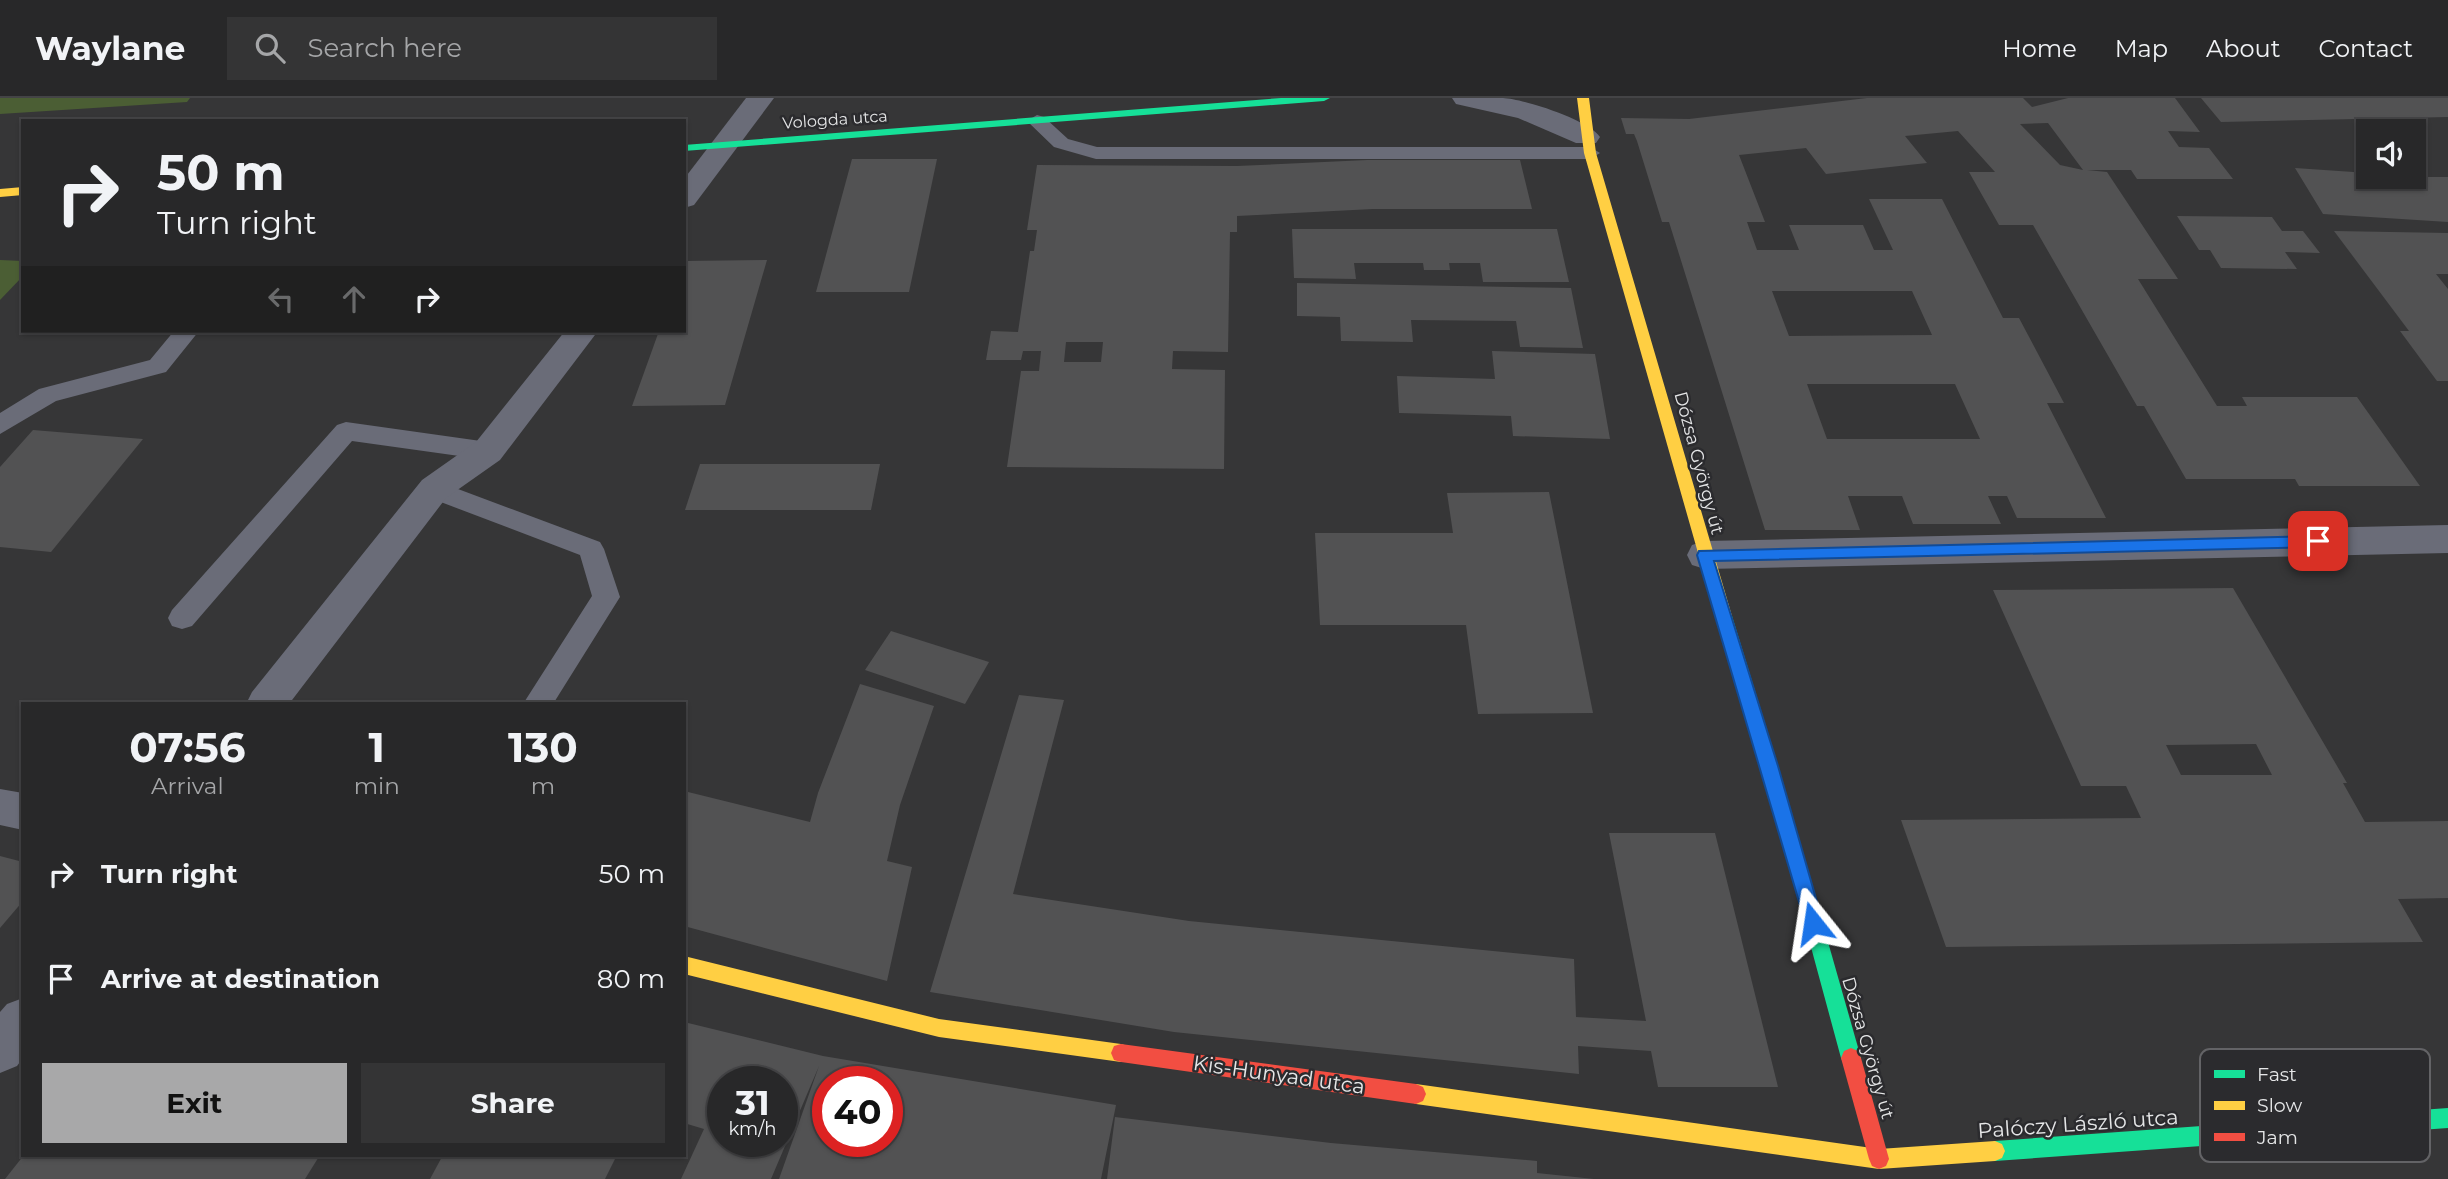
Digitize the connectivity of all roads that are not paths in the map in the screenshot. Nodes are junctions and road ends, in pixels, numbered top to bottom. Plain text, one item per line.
1 (760, 98) edge
2 (1324, 98) edge
3 (1466, 98) edge
4 (1583, 98) edge
5 (1172, 104) edge
6 (1037, 121) junction
7 (726, 145) junction
8 (1588, 145) junction
9 (686, 148) edge
10 (21, 191) edge
11 (0, 193) edge
12 (686, 196) edge
13 (185, 333) edge
14 (580, 333) edge
15 (0, 425) edge
16 (488, 452) junction
17 (434, 489) junction
18 (2448, 539) edge
19 (1705, 555) junction
20 (182, 618) dead end
21 (268, 702) edge
22 (538, 702) edge
23 (0, 807) edge
24 (21, 812) edge
25 (686, 965) edge
26 (21, 1023) edge
27 (0, 1050) edge
28 (2448, 1118) edge
29 (2430, 1120) edge
30 (2200, 1140) edge
31 (1882, 1169) edge

1 - 7 street
2 - 5 street, Vologda utca
3 - 8 street
4 - 8 street, Dózsa György út
5 - 6 street, Vologda utca
6 - 7 street, Vologda utca
6 - 8 lane
7 - 9 street, Vologda utca
7 - 12 street
8 - 19 street, Dózsa György út
10 - 11 street
13 - 15 lane
14 - 16 street
16 - 17 street
16 - 20 lane
17 - 21 street
17 - 22 lane
18 - 19 street
19 - 31 street, Dózsa György út
23 - 24 street
25 - 31 street, Kis-Hunyad utca
26 - 27 street
28 - 29 street, Palóczy László utca
30 - 31 street, Palóczy László utca

